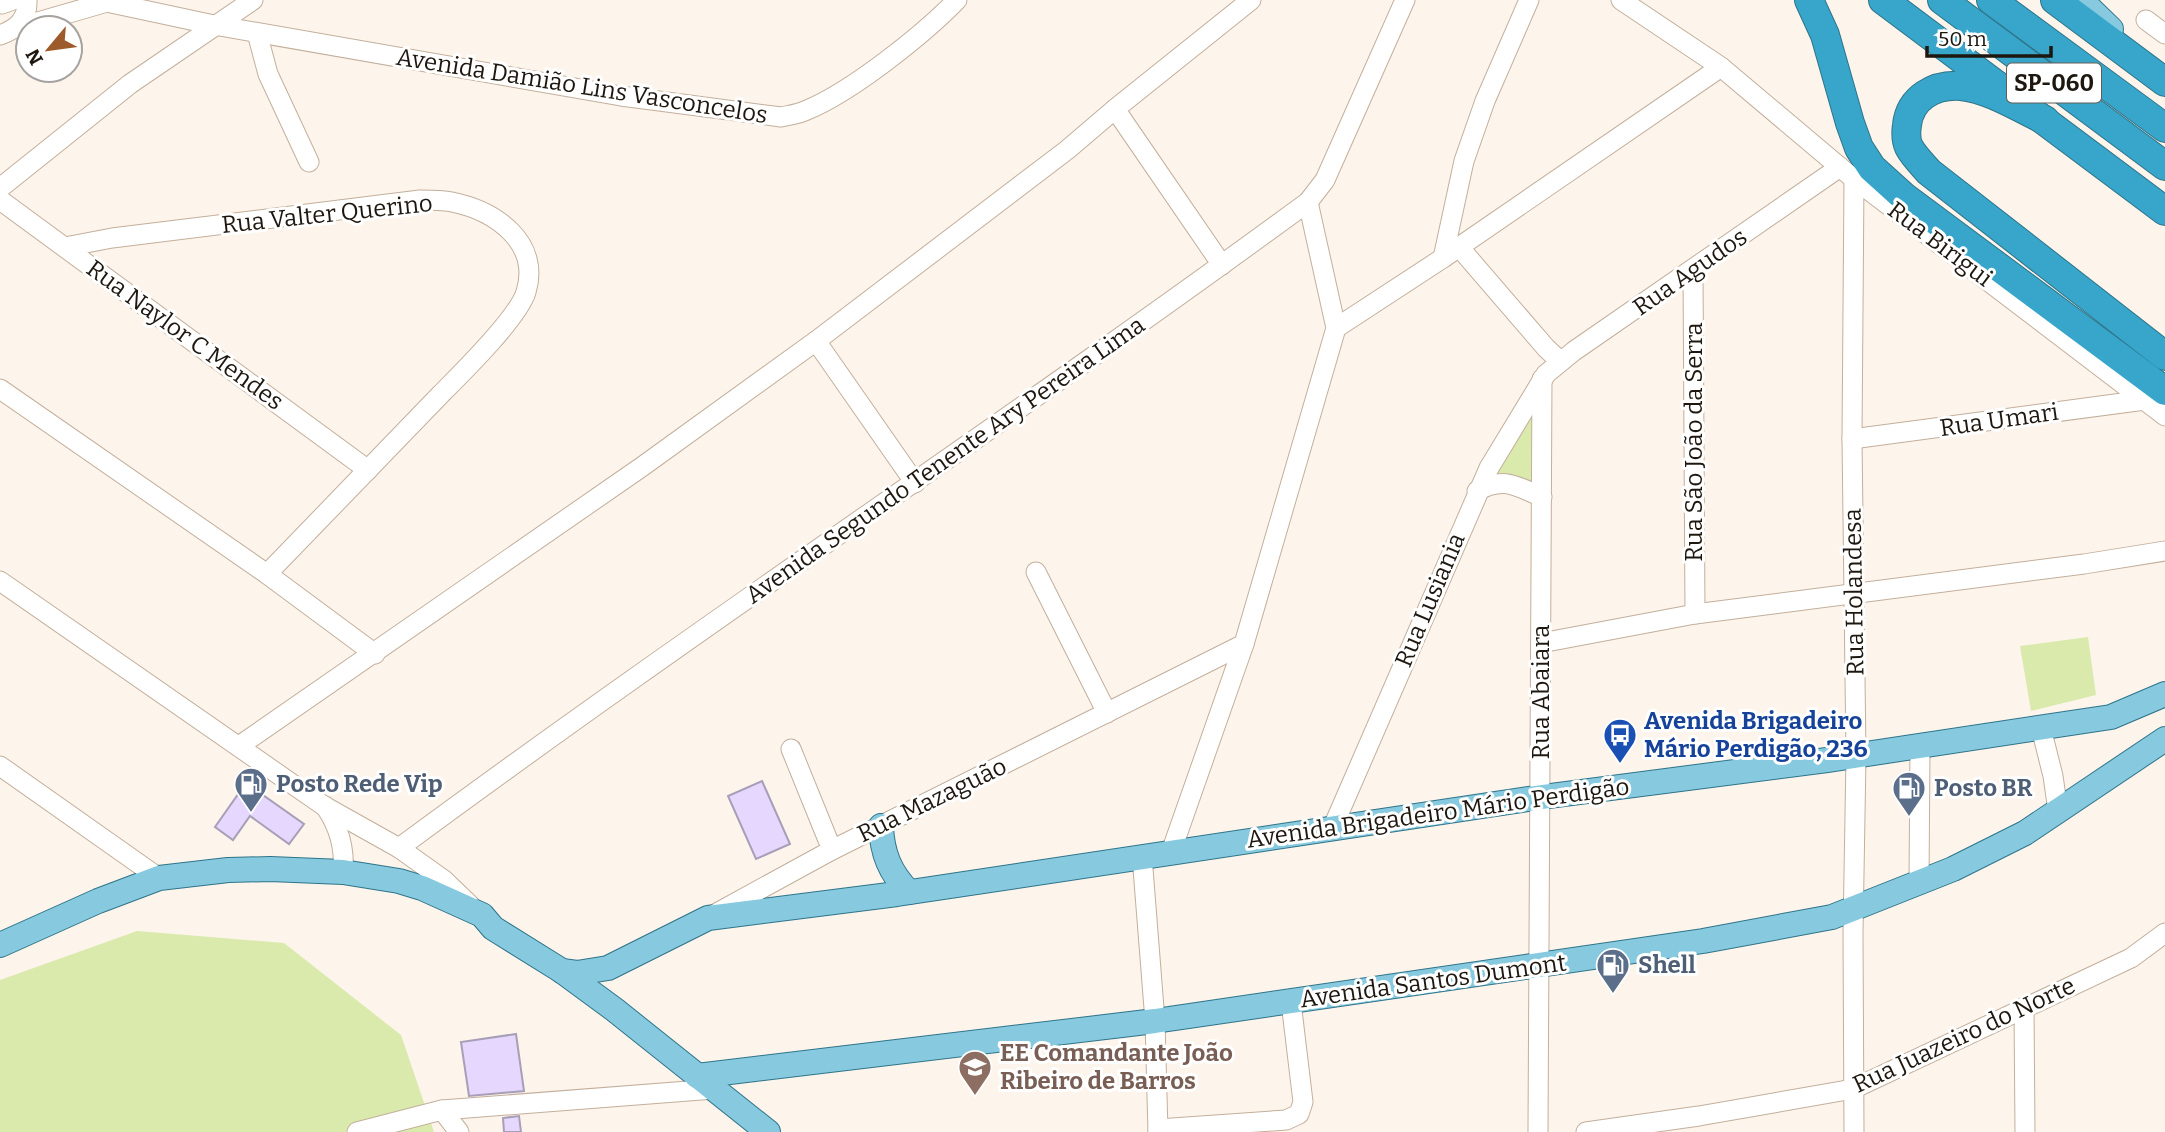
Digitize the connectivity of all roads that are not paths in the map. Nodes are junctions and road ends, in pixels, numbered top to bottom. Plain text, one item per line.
1 (27, 0) edge
2 (253, 0) edge
3 (957, 0) edge
4 (1251, 0) edge
5 (1405, 0) edge
6 (1529, 0) edge
7 (1621, 0) edge
8 (1808, 0) edge
9 (1883, 0) edge
10 (1942, 0) edge
11 (1991, 0) edge
12 (2055, 0) edge
13 (2081, 0) edge
14 (102, 1) edge
15 (2146, 20) dead end
16 (214, 25) junction
17 (9, 32) edge
18 (257, 33) junction
19 (2165, 34) edge
20 (1721, 67) junction
21 (2165, 81) edge
22 (1115, 108) junction
23 (2045, 120) junction
24 (2165, 128) edge
25 (309, 162) dead end
26 (2165, 166) edge
27 (1847, 173) junction
28 (0, 188) edge
29 (0, 200) edge
30 (1307, 202) junction
31 (2165, 211) edge
32 (65, 247) junction
33 (1451, 252) junction
34 (1222, 265) junction
35 (1693, 271) junction
36 (1336, 328) junction
37 (816, 341) junction
38 (2165, 356) edge
39 (1560, 361) junction
40 (1542, 379) junction
41 (0, 389) edge
42 (2155, 396) edge
43 (2165, 416) edge
44 (1852, 439) junction
45 (368, 470) junction
46 (915, 483) junction
47 (1477, 491) junction
48 (1542, 497) junction
49 (2165, 551) edge
50 (1036, 572) dead end
51 (267, 574) junction
52 (0, 581) edge
53 (1854, 594) junction
54 (1695, 614) junction
55 (1244, 643) junction
56 (1541, 643) junction
57 (375, 654) junction
58 (2165, 694) edge
59 (1107, 713) junction
60 (2041, 728) junction
61 (2165, 739) edge
62 (240, 746) junction
63 (1920, 746) junction
64 (791, 749) dead end
65 (1856, 755) junction
66 (0, 766) edge
67 (1542, 797) junction
68 (324, 806) junction
69 (2058, 811) junction
70 (881, 826) junction
71 (1332, 828) junction
72 (399, 848) junction
73 (832, 850) junction
74 (1171, 852) junction
75 (1142, 856) junction
76 (343, 872) junction
77 (159, 878) junction
78 (1919, 884) junction
79 (909, 892) junction
80 (1853, 911) junction
81 (708, 918) junction
82 (488, 921) junction
83 (2165, 933) edge
84 (0, 945) edge
85 (2165, 952) edge
86 (2131, 958) junction
87 (623, 962) junction
88 (1540, 966) junction
89 (562, 971) junction
90 (1291, 1002) junction
91 (2024, 1007) junction
92 (615, 1010) junction
93 (1155, 1021) junction
94 (706, 1083) junction
95 (1853, 1089) junction
96 (442, 1110) junction
97 (1699, 1124) edge
98 (1158, 1131) edge
99 (357, 1132) edge
100 (459, 1132) edge
101 (768, 1132) edge
102 (1538, 1132) edge
103 (1586, 1132) edge
104 (1854, 1132) edge
105 (2025, 1132) edge

1 - 17 street
2 - 16 street
3 - 18 street, Avenida Damião Lins Vasconcelos
4 - 22 street
5 - 30 street, Avenida Segundo Tenente Ary Pereira Lima
6 - 33 street
7 - 20 street, Rua Birigui
8 - 42 highway
9 - 23 highway, SP-060
10 - 26 highway, SP-060
11 - 24 highway, SP-060
12 - 21 highway, SP-060
13 - 21 main road
14 - 16 street, Avenida Damião Lins Vasconcelos
14 - 17 street
15 - 19 street
16 - 18 street, Avenida Damião Lins Vasconcelos
16 - 28 street
18 - 25 street
20 - 27 street, Rua Birigui
20 - 33 street
22 - 34 street
22 - 37 street
23 - 31 highway, SP-060
23 - 38 highway
27 - 35 street, Rua Agudos
27 - 42 street, Rua Birigui
27 - 44 street, Rua Holandesa
29 - 32 street, Rua Naylor C Mendes
30 - 34 street, Avenida Segundo Tenente Ary Pereira Lima
30 - 36 street
32 - 45 street, Rua Naylor C Mendes
32 - 45 street, Rua Valter Querino
33 - 36 street
33 - 39 street
34 - 46 street, Avenida Segundo Tenente Ary Pereira Lima
35 - 39 street, Rua Agudos
35 - 54 street, Rua São João da Serra
36 - 55 street
37 - 46 street
37 - 57 street
39 - 40 street, Rua Agudos
40 - 47 street, Rua Lusiania
40 - 48 street, Rua Abaiara
41 - 51 street
42 - 43 street, Rua Birigui
42 - 44 street, Rua Umari
44 - 53 street, Rua Holandesa
45 - 51 street, Rua Valter Querino
46 - 72 street, Avenida Segundo Tenente Ary Pereira Lima
47 - 48 street
47 - 71 street, Rua Lusiania
48 - 56 street, Rua Abaiara
49 - 53 street
50 - 59 street
51 - 57 street
52 - 62 street
53 - 54 street
53 - 65 street, Rua Holandesa
54 - 56 street
55 - 59 street, Rua Mazaguão
55 - 74 street
56 - 67 street, Rua Abaiara
57 - 62 street
58 - 60 main road, Avenida Brigadeiro Mário Perdigão
59 - 70 street, Rua Mazaguão
60 - 63 main road, Avenida Brigadeiro Mário Perdigão
60 - 69 street
61 - 69 main road, Avenida Santos Dumont
62 - 68 street
63 - 65 main road, Avenida Brigadeiro Mário Perdigão
63 - 78 street
64 - 73 street
65 - 67 main road, Avenida Brigadeiro Mário Perdigão
65 - 80 street, Rua Holandesa
66 - 77 street
67 - 71 main road, Avenida Brigadeiro Mário Perdigão
67 - 88 street, Rua Abaiara
68 - 72 street
68 - 76 street
69 - 78 main road, Avenida Santos Dumont
70 - 73 street, Rua Mazaguão
70 - 79 main road
71 - 74 main road, Avenida Brigadeiro Mário Perdigão
72 - 82 street
73 - 81 street, Rua Mazaguão
74 - 75 main road, Avenida Brigadeiro Mário Perdigão
75 - 79 main road, Avenida Brigadeiro Mário Perdigão
75 - 93 street
76 - 77 main road
76 - 82 main road
77 - 84 main road
78 - 80 main road, Avenida Santos Dumont
79 - 81 main road, Avenida Brigadeiro Mário Perdigão
80 - 88 main road, Avenida Santos Dumont
80 - 95 street, Rua Holandesa
81 - 87 main road, Rua Mazaguão
82 - 89 main road
83 - 86 street, Rua Juazeiro do Norte
85 - 86 street, Rua Juazeiro do Norte
86 - 91 street, Rua Juazeiro do Norte
87 - 89 main road, Rua Mazaguão
87 - 92 main road
88 - 90 main road, Avenida Santos Dumont
88 - 102 street, Rua Abaiara
89 - 92 main road
90 - 93 main road, Avenida Santos Dumont
90 - 98 street
91 - 95 street, Rua Juazeiro do Norte
91 - 105 street
92 - 94 main road
93 - 94 main road, Avenida Santos Dumont
93 - 98 street
94 - 96 street
94 - 101 main road
95 - 97 street, Rua Juazeiro do Norte
95 - 104 street, Rua Holandesa
96 - 99 street
96 - 100 street
97 - 103 street, Rua Juazeiro do Norte

